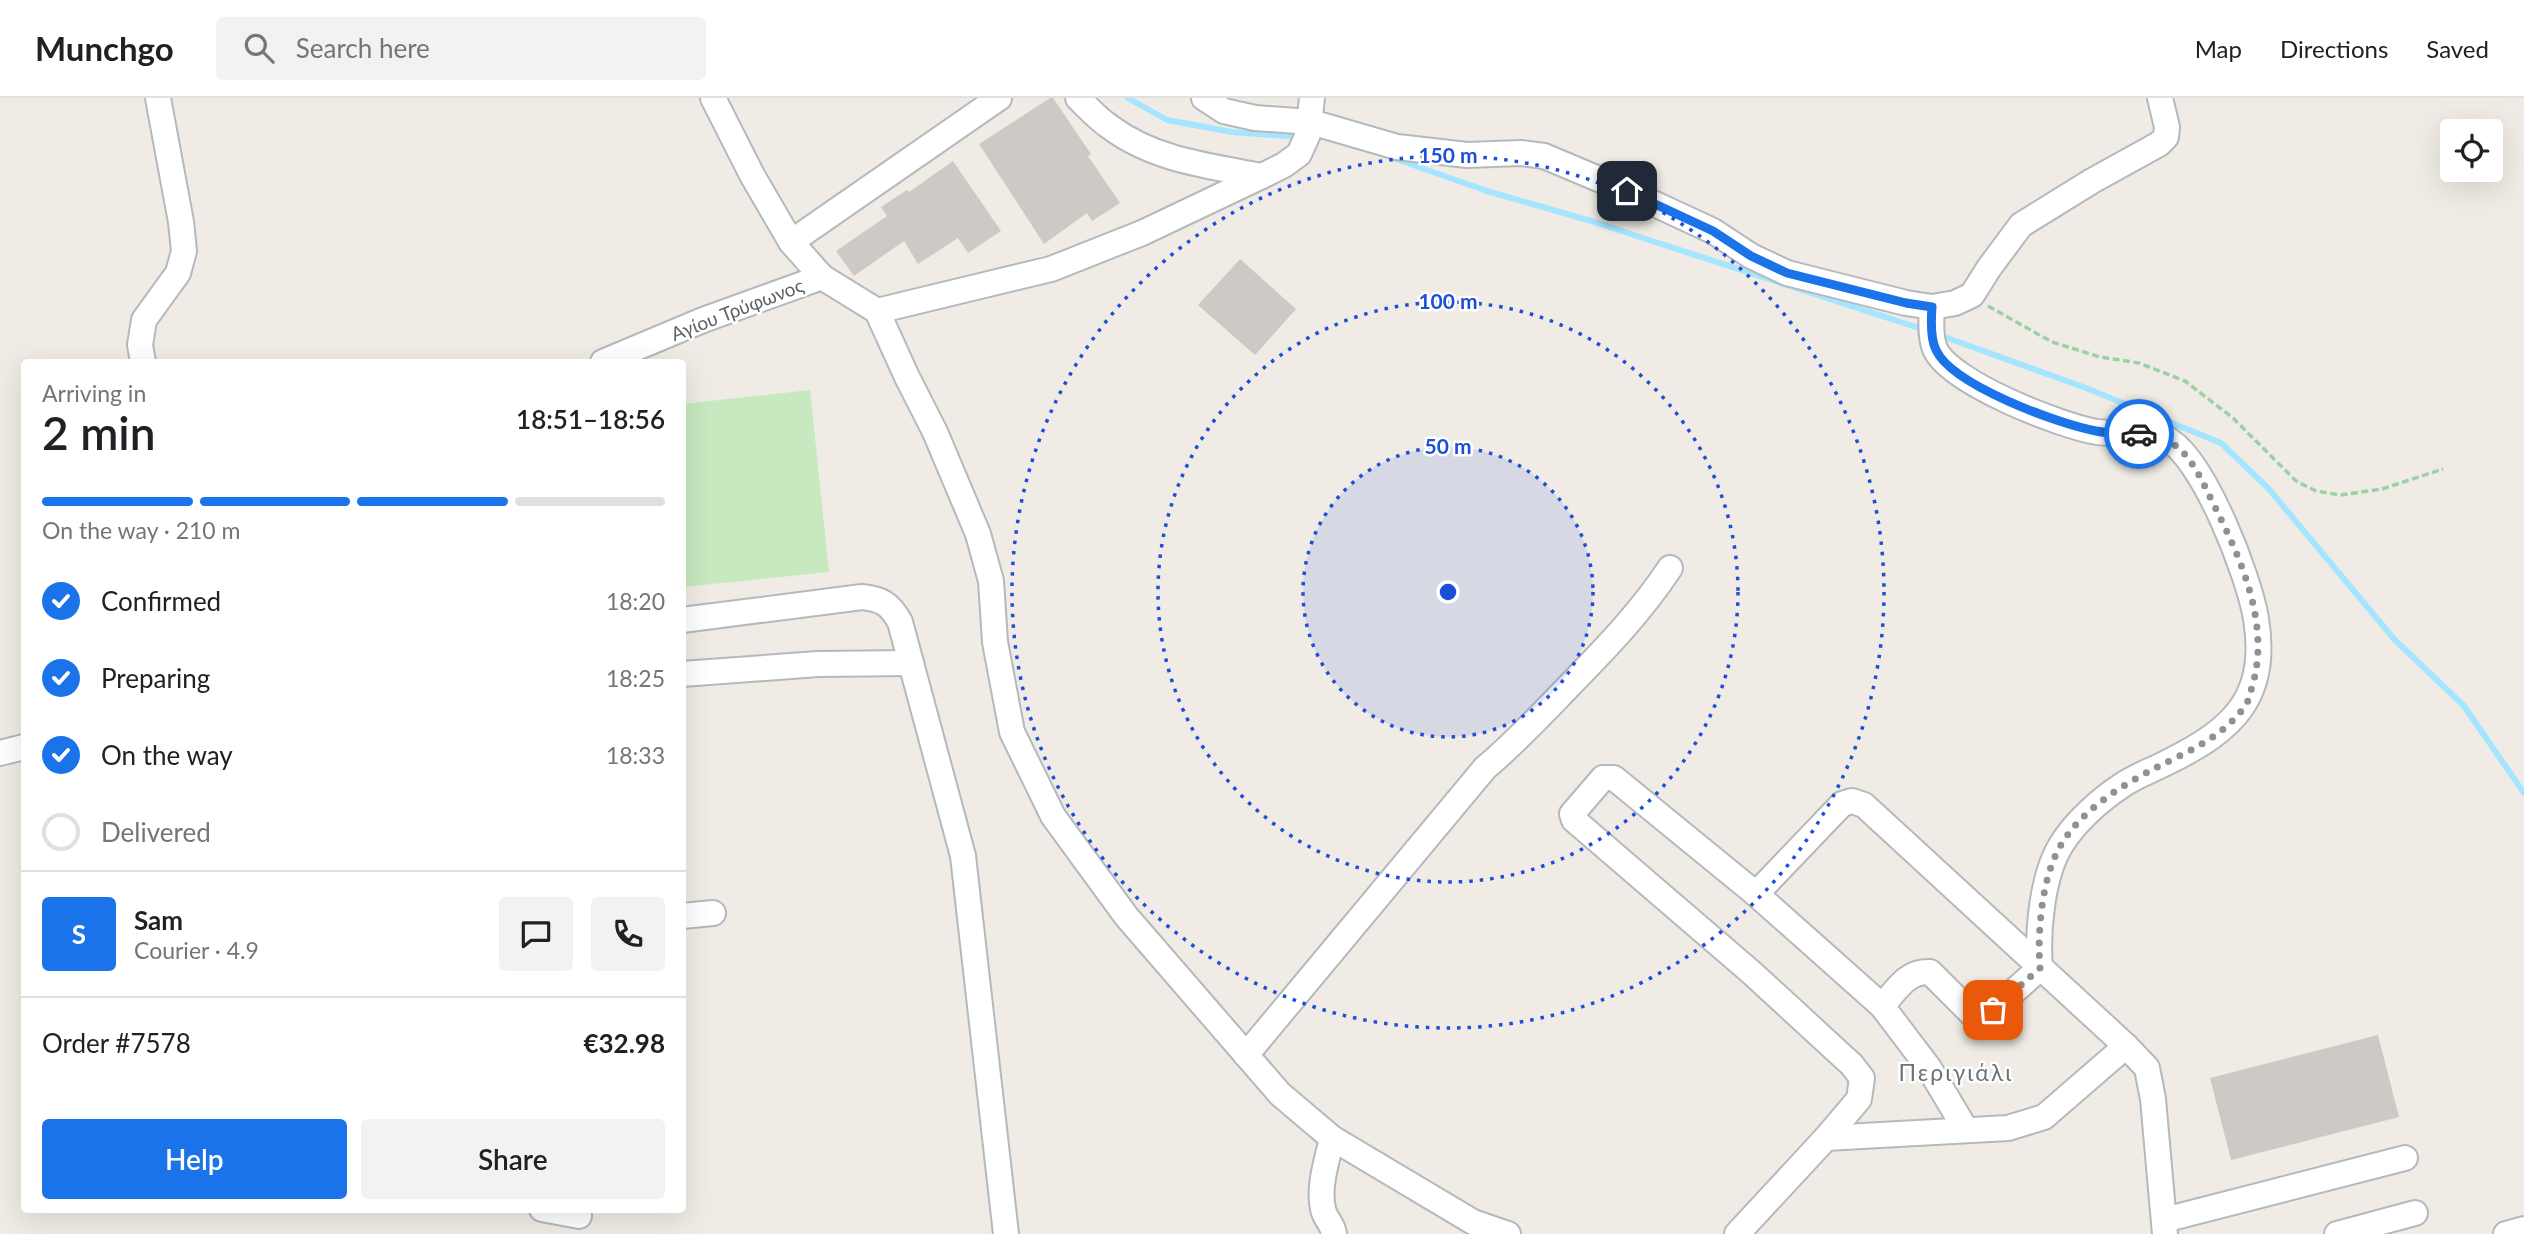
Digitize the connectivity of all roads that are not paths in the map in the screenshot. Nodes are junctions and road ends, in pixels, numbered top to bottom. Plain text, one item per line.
1 (158, 98) edge
2 (713, 98) edge
3 (999, 98) edge
4 (1078, 98) edge
5 (1204, 98) edge
6 (2160, 98) edge
7 (1308, 127) edge
8 (1262, 176) junction
9 (791, 242) junction
10 (822, 277) junction
11 (877, 311) junction
12 (1932, 315) junction
13 (143, 359) edge
14 (610, 359) edge
15 (1670, 568) dead end
16 (686, 619) edge
17 (911, 663) junction
18 (686, 674) edge
19 (21, 748) edge
20 (0, 753) edge
21 (1756, 894) junction
22 (713, 913) dead end
23 (686, 916) edge
24 (2040, 968) junction
25 (1882, 1006) junction
26 (2126, 1046) junction
27 (1247, 1055) junction
28 (1966, 1130) junction
29 (1332, 1138) junction
30 (1826, 1138) junction
31 (2405, 1158) dead end
32 (563, 1213) edge
33 (2415, 1213) dead end
34 (579, 1216) dead end
35 (2165, 1227) edge
36 (2524, 1229) edge
37 (1006, 1234) edge
38 (1334, 1234) edge
39 (1508, 1234) edge
40 (1737, 1234) edge
41 (2337, 1234) edge
42 (2507, 1234) edge

1 - 13 street
2 - 9 street
3 - 9 street
4 - 8 street
5 - 7 street
6 - 12 street
7 - 8 street
7 - 12 street
8 - 11 street
9 - 10 street
10 - 11 street, Αγίου Τρύφωνος
10 - 14 street, Αγίου Τρύφωνος
11 - 27 street
12 - 24 street
15 - 27 street
16 - 17 street
17 - 18 street
17 - 37 street
19 - 20 street
21 - 24 street
21 - 25 street
21 - 30 street
22 - 23 street
24 - 25 street
24 - 26 street
25 - 28 street
26 - 28 street
26 - 35 street
27 - 29 street
28 - 30 street
29 - 38 street
29 - 39 street
30 - 40 street
31 - 35 street
32 - 34 street
33 - 41 street
36 - 42 street

